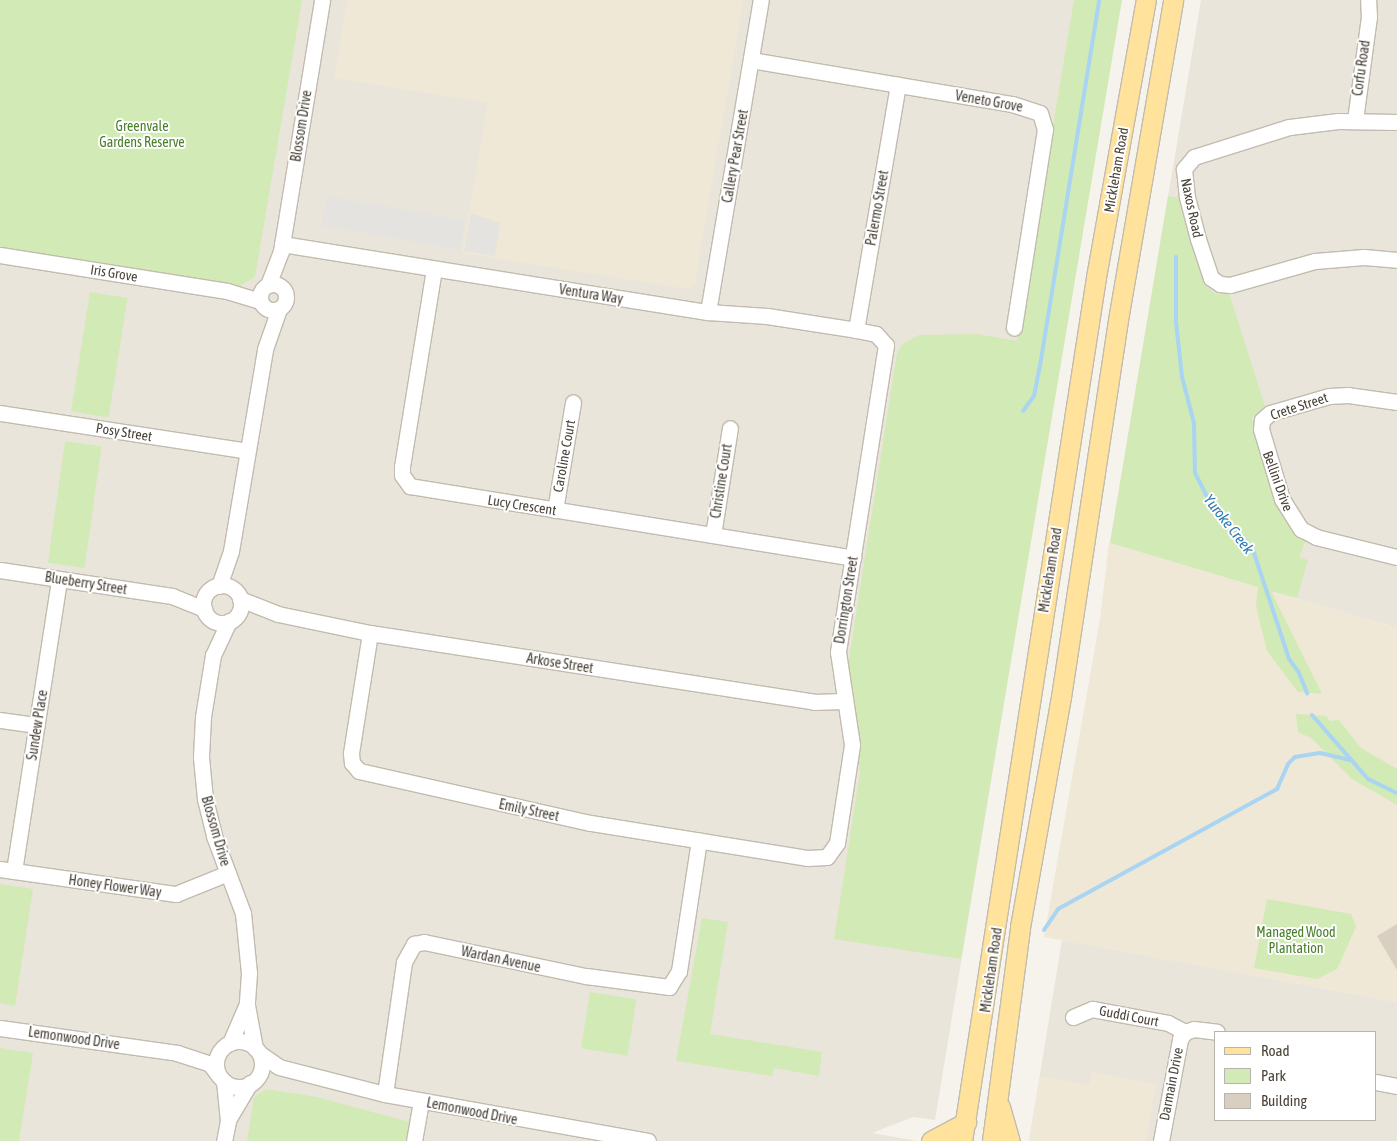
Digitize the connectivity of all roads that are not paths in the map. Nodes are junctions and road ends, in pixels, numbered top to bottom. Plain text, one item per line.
1 (322, 0) edge
2 (761, 0) edge
3 (1173, 0) edge
4 (1368, 0) edge
5 (1375, 0) edge
6 (1146, 1) edge
7 (1369, 17) junction
8 (751, 60) junction
9 (898, 85) junction
10 (1355, 120) junction
11 (1397, 122) edge
12 (282, 248) junction
13 (0, 255) edge
14 (1397, 260) edge
15 (434, 269) junction
16 (283, 289) joint
17 (267, 298) junction
18 (708, 312) junction
19 (1014, 328) dead end
20 (856, 330) junction
21 (886, 354) joint
22 (573, 402) dead end
23 (1397, 402) edge
24 (0, 413) edge
25 (1262, 420) joint
26 (730, 428) dead end
27 (247, 451) junction
28 (555, 510) junction
29 (713, 535) junction
30 (1397, 557) edge
31 (853, 558) junction
32 (0, 570) edge
33 (60, 580) junction
34 (172, 596) junction
35 (228, 600) junction
36 (206, 613) junction
37 (370, 633) junction
38 (213, 655) junction
39 (843, 701) junction
40 (0, 720) edge
41 (37, 725) junction
42 (699, 841) junction
43 (836, 847) joint
44 (7, 870) edge
45 (228, 874) junction
46 (247, 1005) junction
47 (1073, 1017) dead end
48 (0, 1028) edge
49 (1186, 1032) junction
50 (1214, 1032) edge
51 (225, 1047) junction
52 (257, 1051) junction
53 (178, 1053) junction
54 (297, 1072) junction
55 (222, 1078) junction
56 (253, 1081) junction
57 (1377, 1082) edge
58 (1397, 1086) edge
59 (385, 1094) junction
60 (998, 1099) junction
61 (421, 1102) junction
62 (228, 1121) junction
63 (966, 1122) junction
64 (559, 1134) edge
65 (224, 1141) edge
66 (414, 1141) edge
67 (648, 1141) edge
68 (931, 1141) edge
69 (962, 1141) edge
70 (992, 1141) edge
71 (1010, 1141) edge
72 (1161, 1141) edge

1 - 12 street, Blossom Drive
2 - 8 street, Callery Pear Street
3 - 60 main road, Mickleham Road
4 - 7 street, Corfu Road
5 - 7 street, Corfu Road
6 - 63 main road, Mickleham Road
7 - 10 street, Corfu Road
8 - 9 street, Veneto Grove
8 - 18 street, Callery Pear Street
9 - 19 street, Veneto Grove
9 - 20 street, Palermo Street
10 - 11 street, Naxos Road
10 - 14 street, Naxos Road
12 - 15 street, Ventura Way
12 - 16 street, Blossom Drive
12 - 17 street, Blossom Drive
13 - 17 street, Iris Grove
15 - 18 street, Ventura Way
15 - 28 street, Lucy Crescent
16 - 17 street, Iris Grove
17 - 27 street, Blossom Drive
18 - 20 street, Ventura Way
20 - 21 street, Ventura Way
21 - 31 street, Dorrington Street
22 - 28 street, Caroline Court
23 - 25 street, Crete Street
24 - 27 street, Posy Street
25 - 30 street, Bellini Drive
26 - 29 street, Christine Court
27 - 35 street, Blossom Drive
28 - 29 street, Lucy Crescent
29 - 31 street, Lucy Crescent
31 - 39 street, Dorrington Street
32 - 33 street, Blueberry Street
33 - 34 street, Blueberry Street
33 - 41 street, Sundew Place
34 - 35 street, Blueberry Street
34 - 36 street, Blueberry Street
35 - 36 street, Blossom Drive
35 - 36 street, Blueberry Street
35 - 37 street, Arkose Street
35 - 38 street, Blossom Drive
36 - 38 street, Blossom Drive
37 - 39 street, Arkose Street
37 - 42 street, Emily Street
38 - 45 street, Blossom Drive
39 - 43 street, Dorrington Street
40 - 41 street
41 - 44 street, Sundew Place
42 - 43 street, Emily Street
42 - 59 street, Wardan Avenue
44 - 45 street, Honey Flower Way
45 - 46 street, Blossom Drive
46 - 51 street, Blossom Drive
46 - 52 street, Blossom Drive
47 - 49 street, Guddi Court
48 - 53 street, Lemonwood Drive
49 - 50 street, Darmain Drive
49 - 72 street, Darmain Drive
51 - 52 street
51 - 53 street, Lemonwood Drive
51 - 55 street
52 - 54 street, Lemonwood Drive
52 - 56 street
53 - 55 street, Lemonwood Drive
54 - 56 street, Lemonwood Drive
54 - 59 street, Lemonwood Drive
55 - 56 street
55 - 62 street
56 - 62 street
57 - 58 street
59 - 61 street, Lemonwood Drive
60 - 70 main road, Mickleham Road
60 - 71 main road
61 - 64 street, Lemonwood Drive
61 - 66 street
62 - 65 street
63 - 68 main road
63 - 69 main road, Mickleham Road
64 - 67 street, Lemonwood Drive

